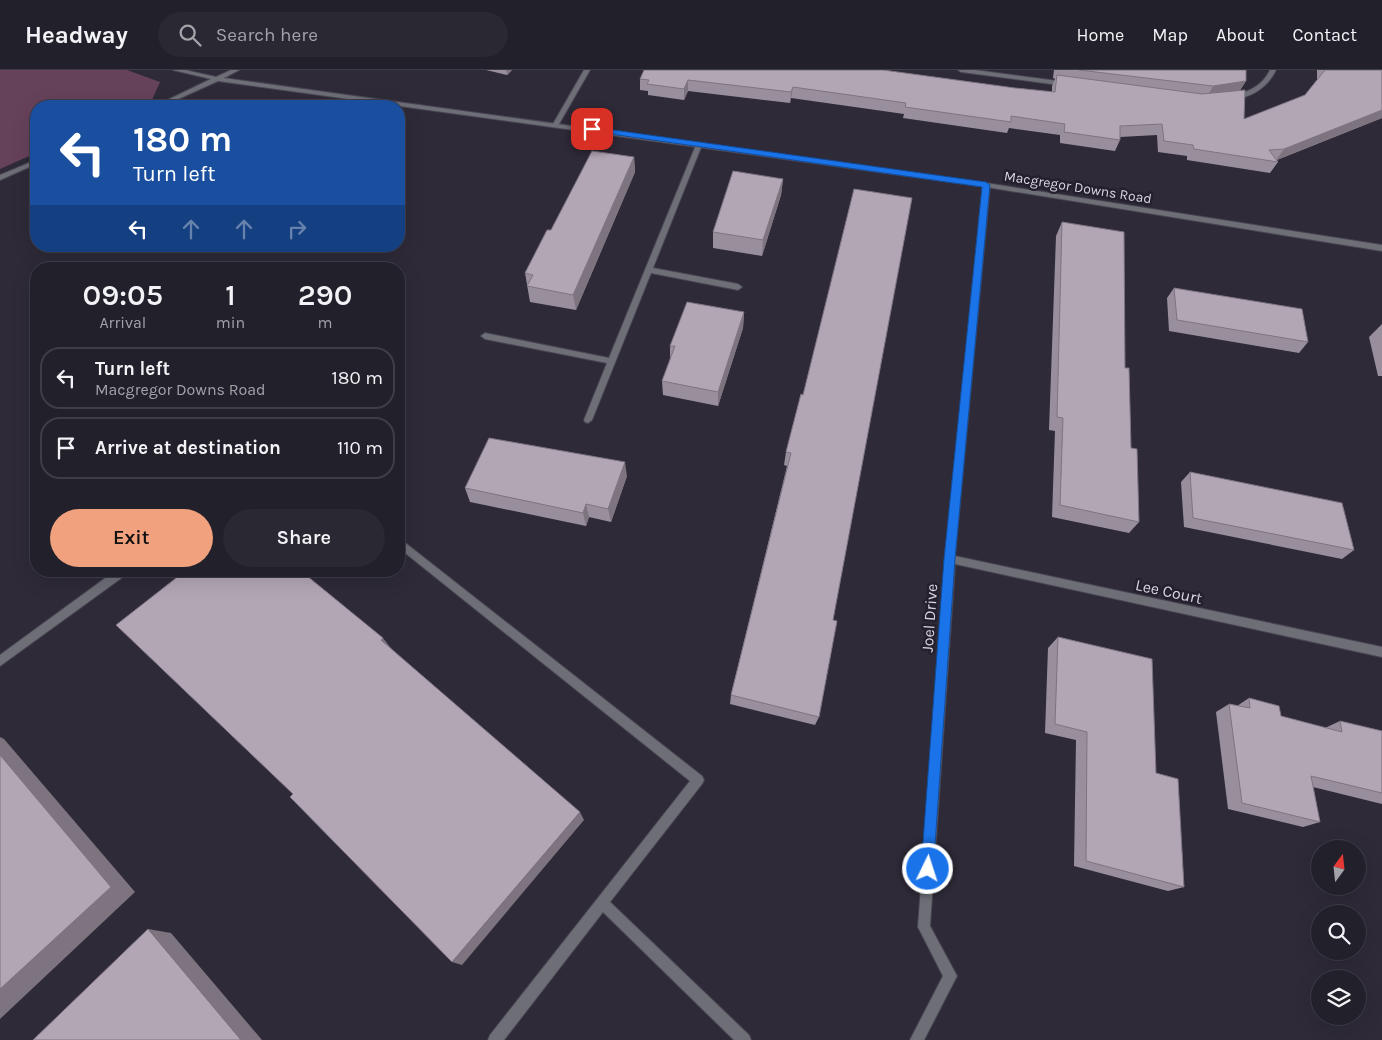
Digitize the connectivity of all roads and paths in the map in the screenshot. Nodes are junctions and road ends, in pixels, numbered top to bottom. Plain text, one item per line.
1 (176, 70) edge
2 (236, 70) edge
3 (587, 70) edge
4 (961, 70) edge
5 (1273, 70) edge
6 (971, 71) edge
7 (218, 79) junction
8 (1076, 86) edge
9 (171, 100) edge
10 (376, 100) edge
11 (1225, 100) edge
12 (405, 104) edge
13 (556, 124) junction
14 (699, 144) junction
15 (30, 165) edge
16 (0, 178) edge
17 (986, 185) junction
18 (1382, 248) edge
19 (648, 270) junction
20 (738, 286) dead end
21 (486, 336) dead end
22 (610, 360) junction
23 (588, 420) dead end
24 (405, 547) edge
25 (950, 559) junction
26 (114, 577) edge
27 (1382, 652) edge
28 (0, 661) edge
29 (602, 903) junction
30 (495, 1040) edge
31 (744, 1040) edge
32 (917, 1040) edge

1 - 7 street, Macgregor Downs Road
2 - 7 street
3 - 13 street
4 - 6 street
5 - 11 street
6 - 8 street
7 - 9 street
7 - 10 street, Macgregor Downs Road
12 - 13 street, Macgregor Downs Road
13 - 14 street, Macgregor Downs Road
14 - 17 street, Macgregor Downs Road
14 - 19 street
15 - 16 street
17 - 18 street, Macgregor Downs Road
17 - 25 street, Joel Drive
19 - 20 street
19 - 22 street
21 - 22 street
22 - 23 street
24 - 29 street
25 - 27 street, Lee Court
25 - 32 street, Joel Drive
26 - 28 street
29 - 30 street
29 - 31 street

